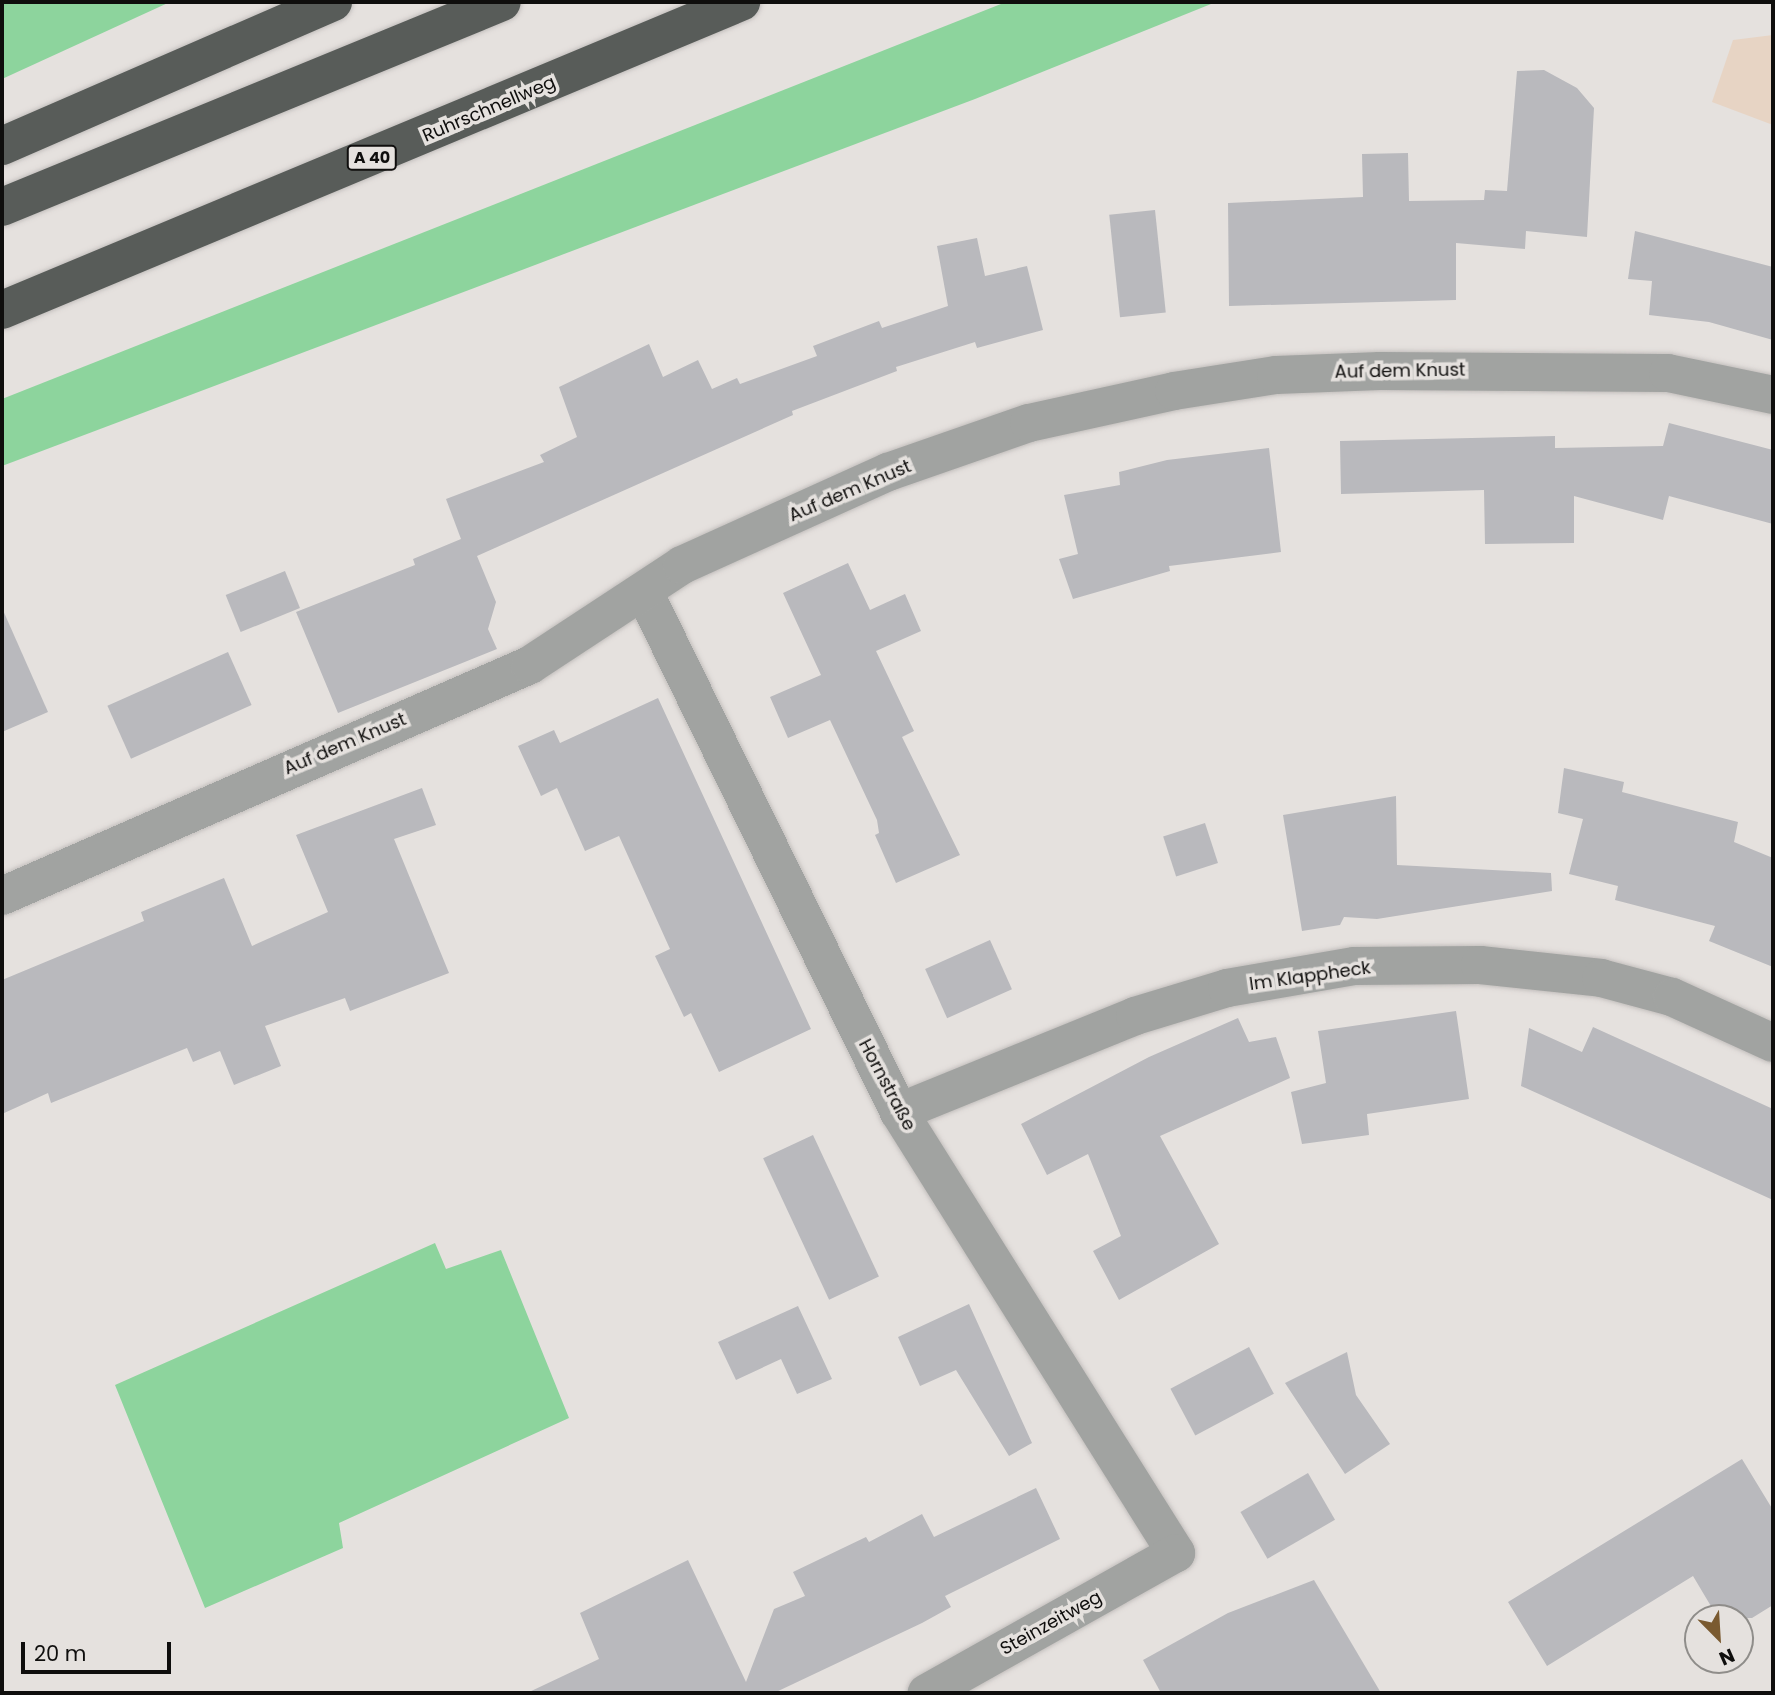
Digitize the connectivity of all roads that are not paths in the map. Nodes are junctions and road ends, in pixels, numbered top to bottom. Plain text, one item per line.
1 (333, 2) edge
2 (502, 2) edge
3 (741, 2) edge
4 (2, 146) edge
5 (2, 208) edge
6 (2, 310) edge
7 (1773, 395) edge
8 (644, 592) junction
9 (2, 896) edge
10 (1773, 1043) edge
11 (899, 1112) junction
12 (1175, 1553) joint
13 (927, 1693) edge

1 - 4 highway
2 - 5 highway
3 - 6 highway, Ruhrschnellweg / A 40
7 - 8 street, Auf dem Knust
8 - 9 street, Auf dem Knust
8 - 11 street, Hornstraße
10 - 11 street, Im Klappheck
11 - 12 street, Hornstraße
12 - 13 street, Steinzeitweg

